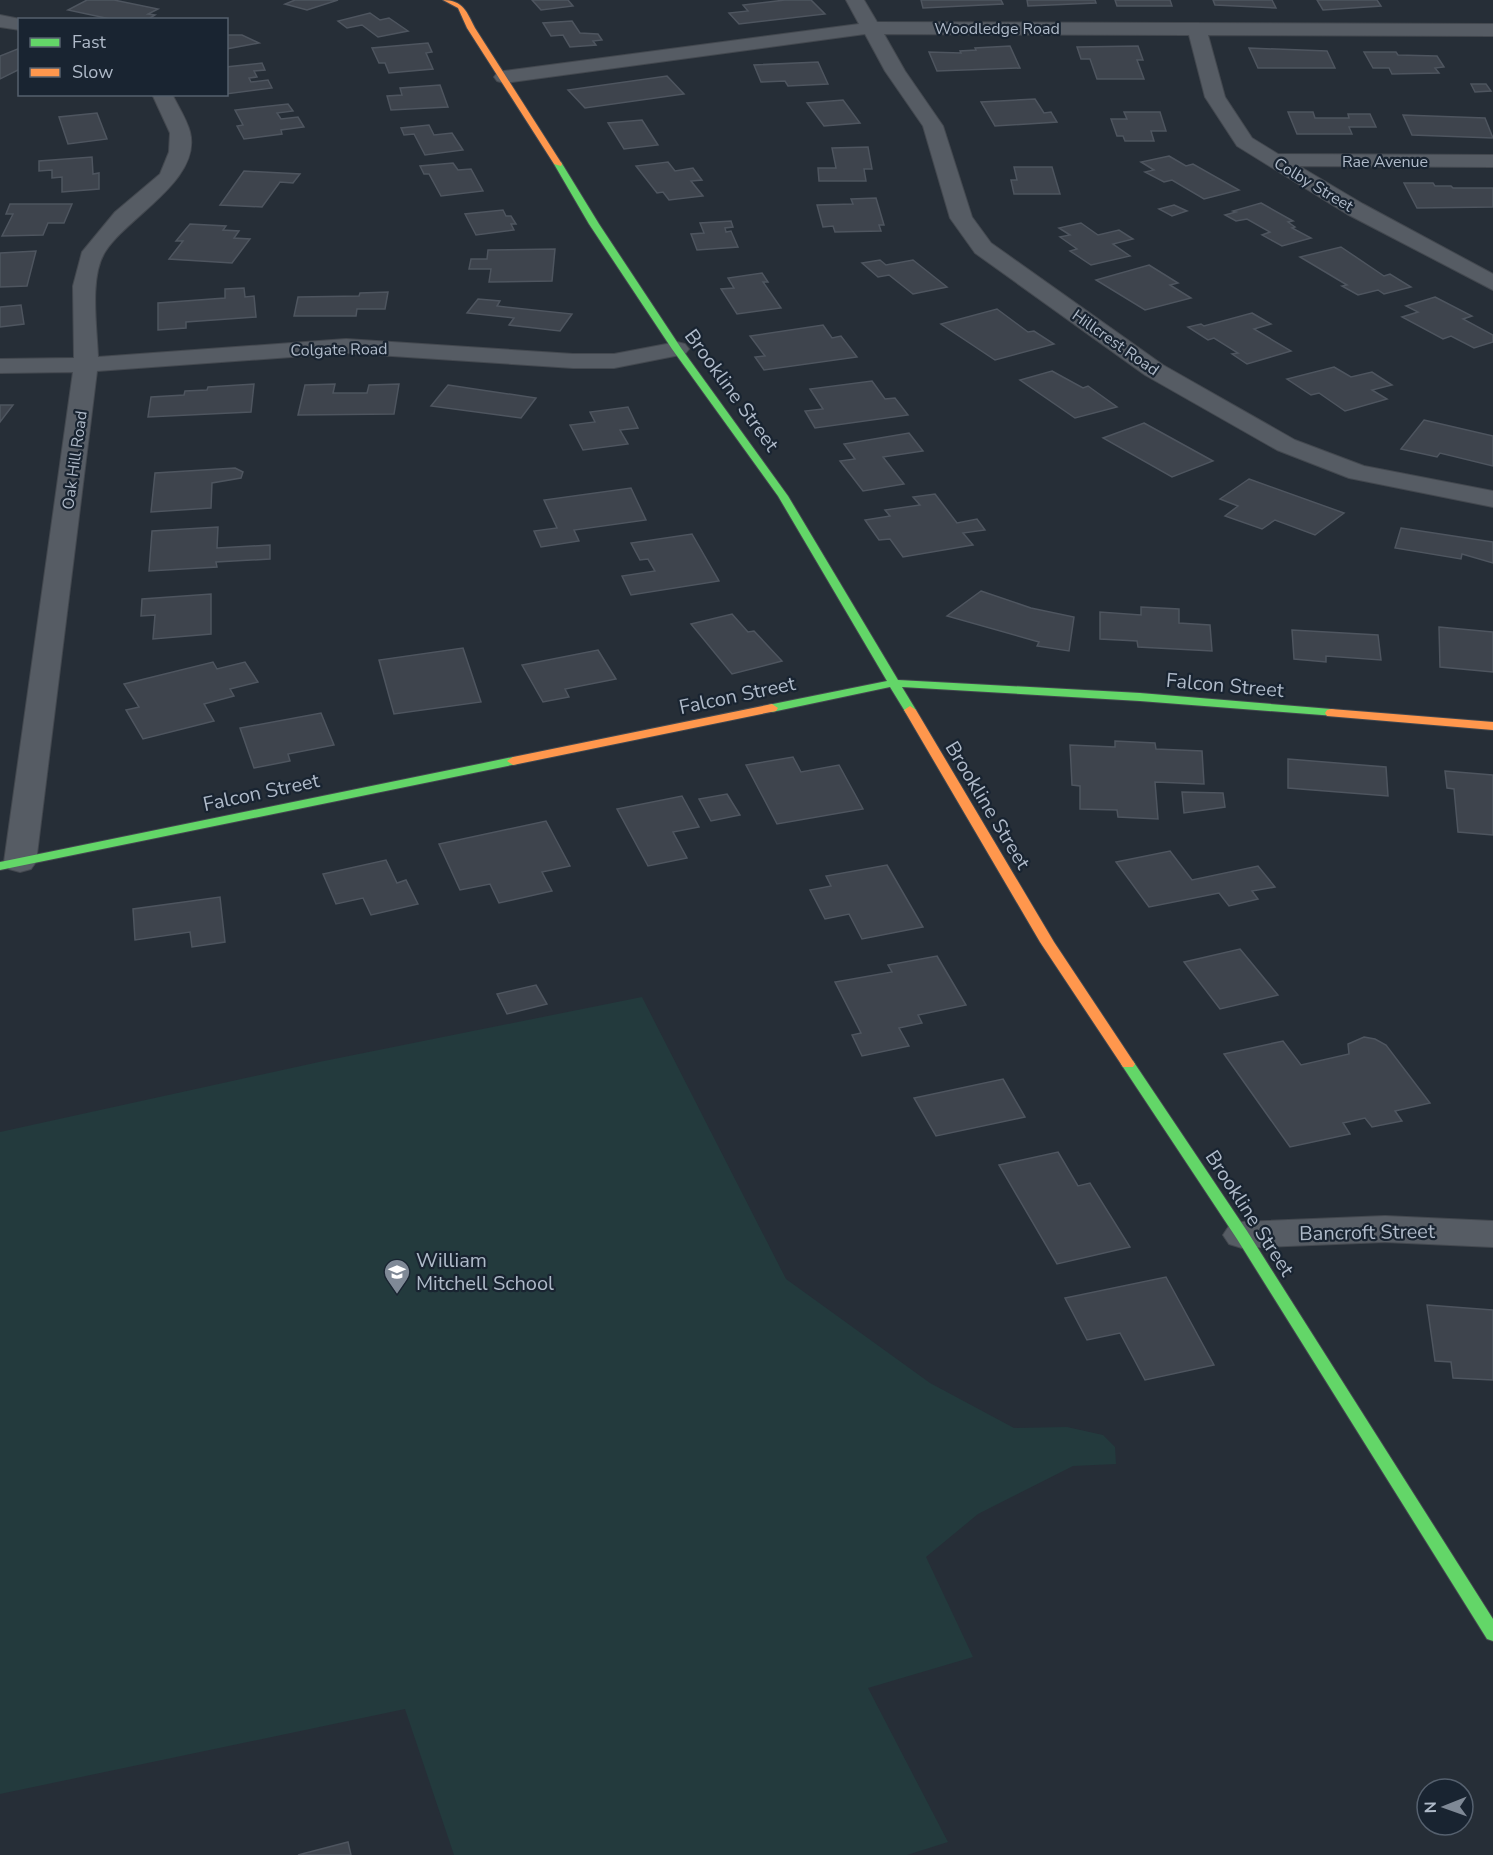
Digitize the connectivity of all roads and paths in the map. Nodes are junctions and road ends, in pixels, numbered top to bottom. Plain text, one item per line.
1 (447, 0) edge
2 (855, 0) edge
3 (0, 21) edge
4 (18, 24) edge
5 (870, 28) junction
6 (1197, 30) junction
7 (1493, 30) edge
8 (504, 76) junction
9 (163, 96) edge
10 (1277, 160) junction
11 (1493, 161) edge
12 (1493, 284) edge
13 (677, 349) junction
14 (87, 365) junction
15 (0, 366) edge
16 (1493, 499) edge
17 (892, 683) junction
18 (1493, 726) edge
19 (10, 864) edge
20 (1493, 1234) edge
21 (1242, 1235) junction
22 (1493, 1634) edge

1 - 8 street, Brookline Street
2 - 5 street, Hillcrest Road
3 - 4 street
5 - 6 street, Woodledge Road
5 - 8 street, Woodledge Road
5 - 16 street, Hillcrest Road
6 - 7 street, Woodledge Road
6 - 10 street, Colby Street
8 - 13 street, Brookline Street
9 - 14 street, Oak Hill Road
10 - 11 street, Rae Avenue
10 - 12 street, Colby Street
13 - 14 street, Colgate Road
13 - 17 street, Brookline Street
14 - 15 street, Colgate Road
14 - 19 street, Oak Hill Road
17 - 18 street, Falcon Street
17 - 19 street, Falcon Street
17 - 21 street, Brookline Street
20 - 21 street, Bancroft Street
21 - 22 street, Brookline Street

